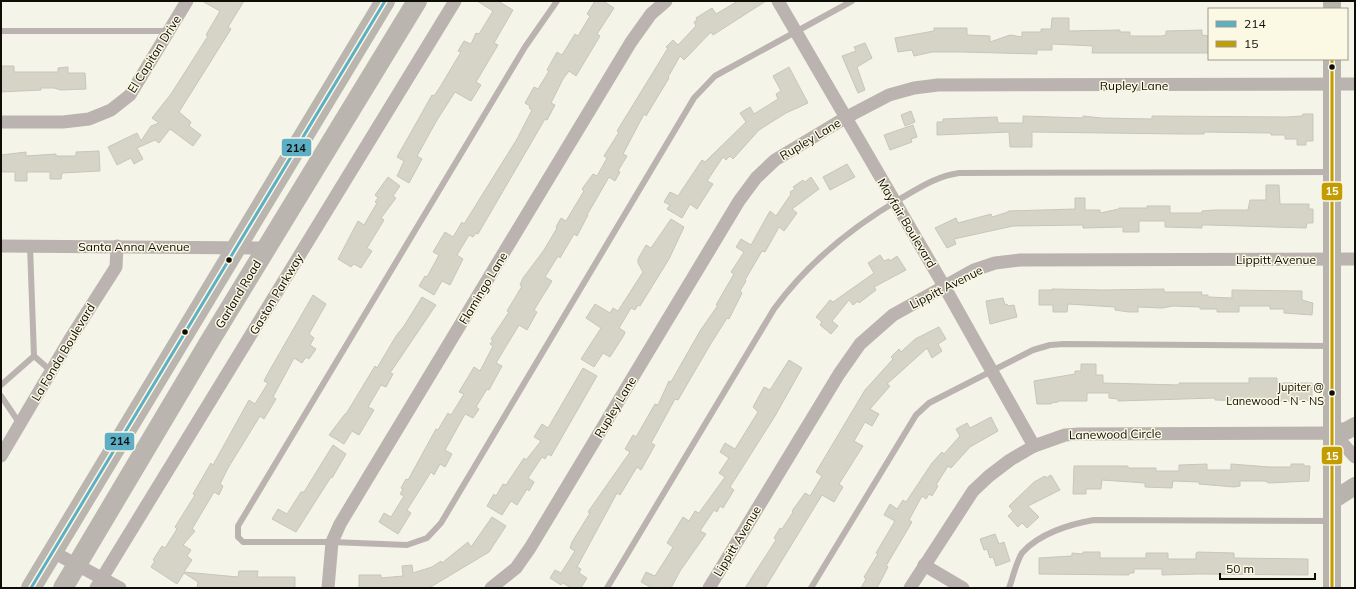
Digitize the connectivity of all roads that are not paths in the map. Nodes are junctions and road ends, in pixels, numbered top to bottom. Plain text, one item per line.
1 (187, 1) edge
2 (417, 1) edge
3 (455, 1) edge
4 (557, 1) edge
5 (666, 1) edge
6 (778, 1) edge
7 (852, 1) edge
8 (383, 6) edge
9 (402, 24) junction
10 (1, 31) edge
11 (169, 31) junction
12 (795, 33) junction
13 (1332, 60) edge
14 (1332, 84) junction
15 (1355, 84) edge
16 (845, 118) junction
17 (1, 122) edge
18 (1332, 172) junction
19 (894, 202) junction
20 (1, 246) edge
21 (30, 246) junction
22 (117, 246) junction
23 (236, 247) junction
24 (266, 248) junction
25 (1332, 259) junction
26 (1355, 260) edge
27 (944, 286) junction
28 (1332, 346) junction
29 (34, 356) junction
30 (991, 370) junction
31 (52, 371) junction
32 (1, 385) edge
33 (1, 396) edge
34 (20, 424) junction
35 (1355, 426) edge
36 (1333, 433) junction
37 (1034, 446) junction
38 (1, 456) edge
39 (1355, 457) edge
40 (1355, 486) edge
41 (1333, 500) junction
42 (1333, 521) junction
43 (332, 542) junction
44 (53, 552) junction
45 (76, 565) junction
46 (924, 566) junction
47 (99, 583) edge
48 (31, 588) edge
49 (63, 588) edge
50 (120, 588) edge
51 (328, 588) edge
52 (491, 588) edge
53 (607, 588) edge
54 (708, 588) edge
55 (811, 588) edge
56 (910, 588) edge
57 (963, 588) edge
58 (1009, 588) edge
59 (1332, 588) edge

1 - 11 street, El Capitan Drive
2 - 9 main road, Garland Road
3 - 47 street, Gaston Parkway
4 - 43 lane
5 - 43 street, Flamingo Lane
6 - 12 street, Mayfair Boulevard
7 - 12 lane
8 - 9 main road
8 - 23 main road
9 - 24 main road, Garland Road
10 - 11 lane
11 - 17 street, El Capitan Drive
12 - 16 street, Mayfair Boulevard
12 - 43 lane
13 - 14 main road
14 - 15 street, Rupley Lane
14 - 16 street, Rupley Lane
14 - 18 main road
16 - 19 street, Mayfair Boulevard
16 - 52 street, Rupley Lane
18 - 19 lane
18 - 25 main road
19 - 27 street, Mayfair Boulevard
19 - 53 lane
20 - 21 street, Santa Anna Avenue
21 - 22 street, Santa Anna Avenue
21 - 29 lane
22 - 23 street, Santa Anna Avenue
22 - 31 street, La Fonda Boulevard
23 - 24 street, Santa Anna Avenue
23 - 44 main road
24 - 45 main road, Garland Road
25 - 26 street, Lippitt Avenue
25 - 27 street, Lippitt Avenue
25 - 28 main road
27 - 30 street, Mayfair Boulevard
27 - 54 street, Lippitt Avenue
28 - 30 lane
28 - 36 main road
29 - 31 lane
29 - 32 lane
30 - 37 street, Mayfair Boulevard
30 - 55 lane
31 - 34 street, La Fonda Boulevard
33 - 34 lane
34 - 38 street, La Fonda Boulevard
35 - 36 main road
36 - 37 street, Lanewood Circle
36 - 39 street
36 - 41 main road
37 - 46 street, Lanewood Circle
40 - 41 main road
41 - 42 main road
42 - 58 lane
42 - 59 main road
43 - 51 street, Flamingo Lane
44 - 45 street
44 - 48 main road
45 - 47 street
45 - 49 main road, Garland Road
46 - 56 street, Lanewood Circle
46 - 57 street
47 - 50 street

